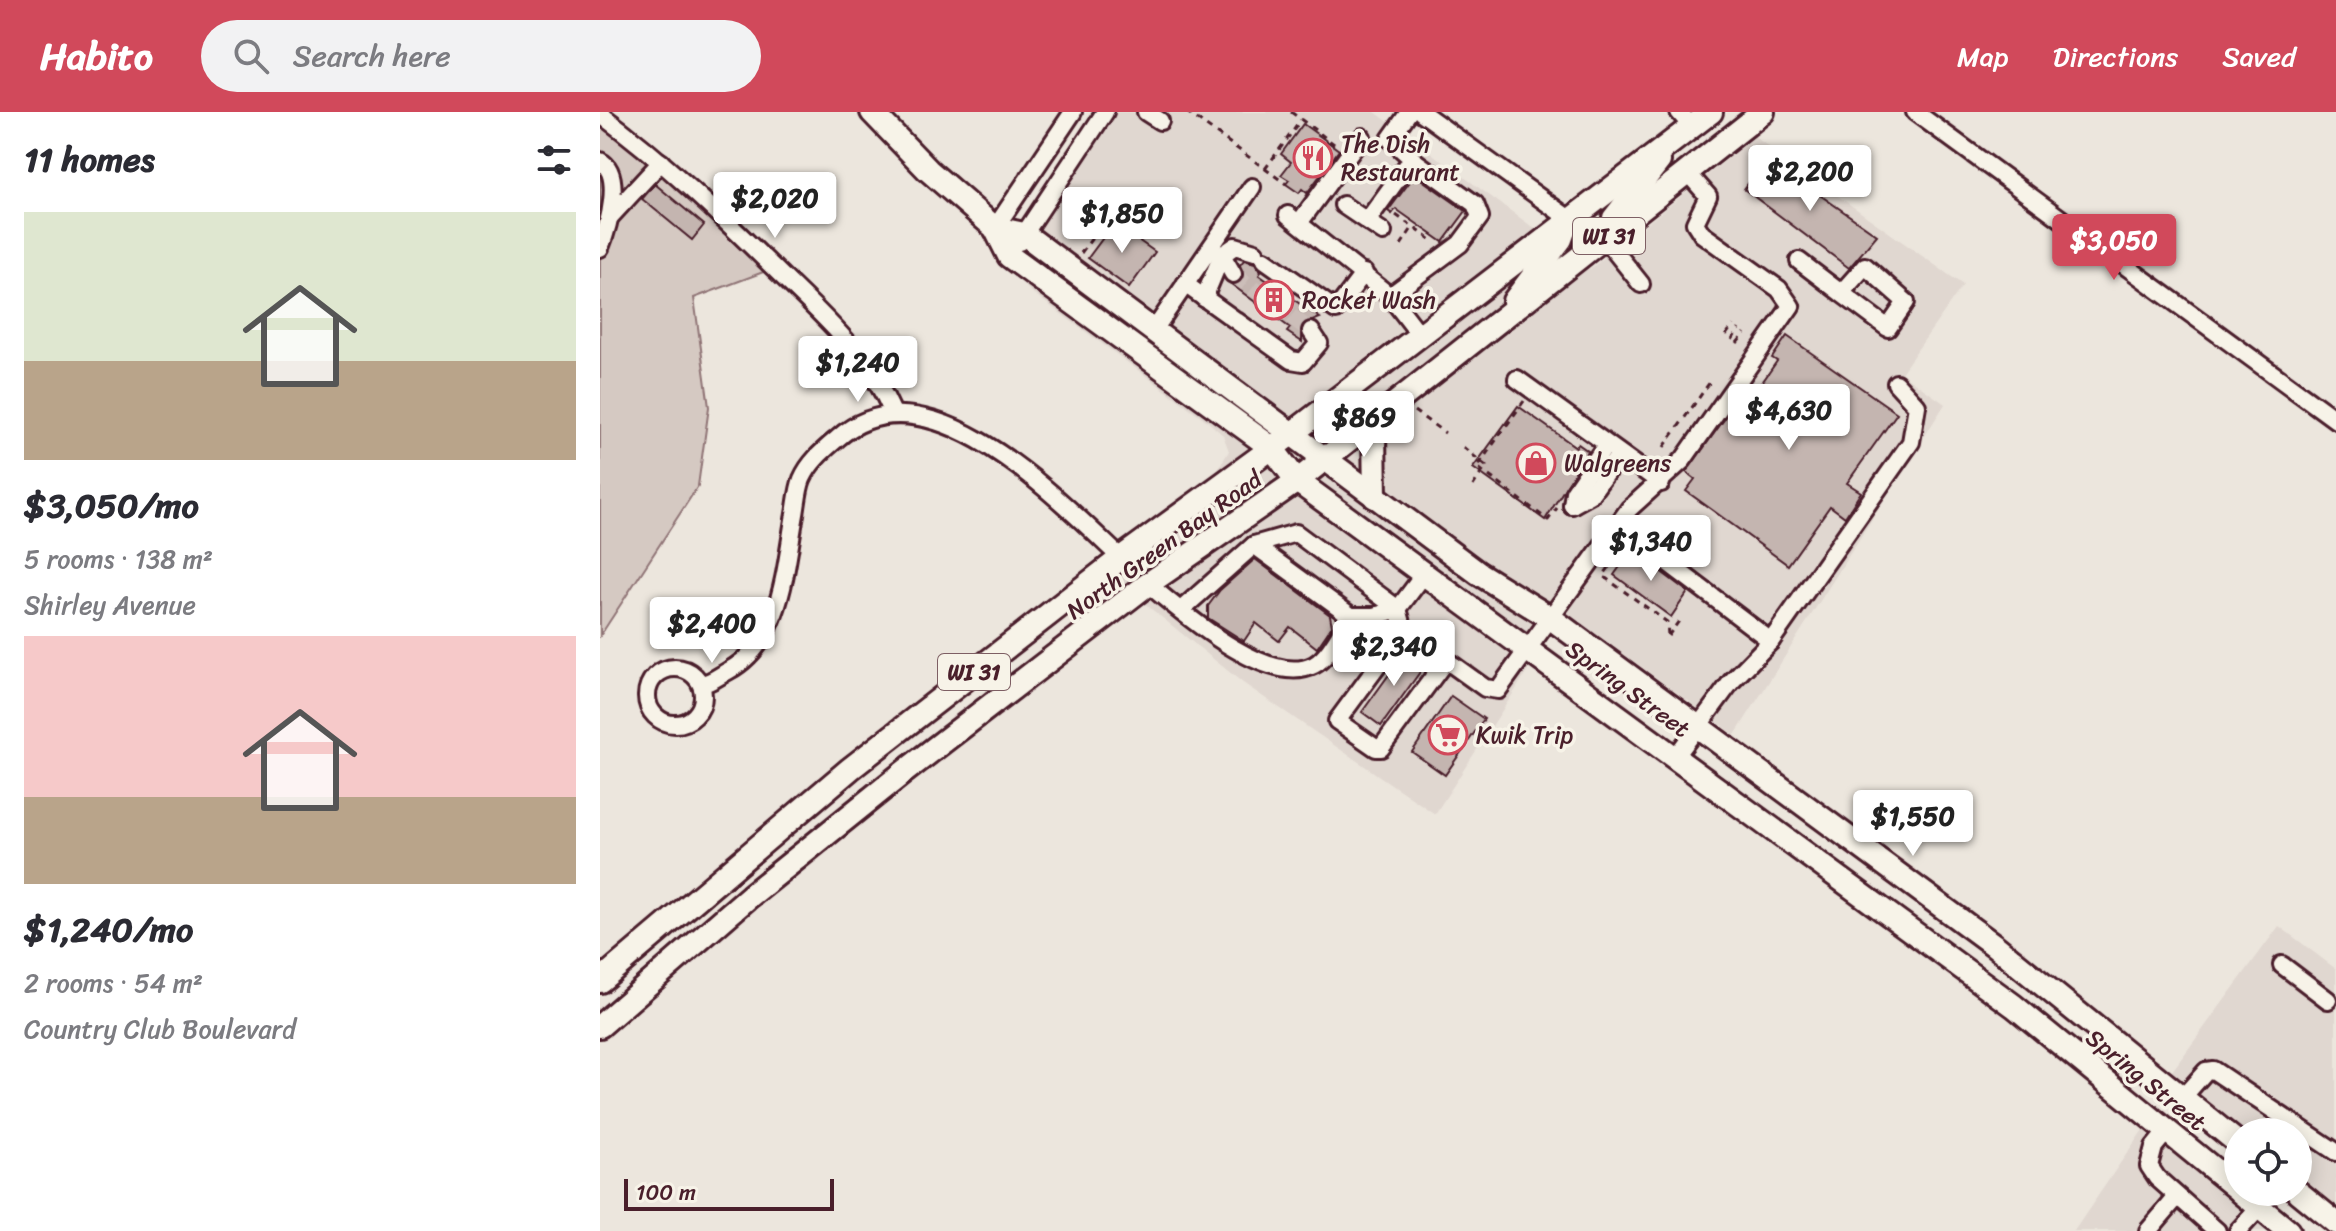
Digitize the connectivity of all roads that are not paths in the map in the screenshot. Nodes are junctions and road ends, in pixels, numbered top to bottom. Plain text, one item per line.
1 (872, 112) edge
2 (1073, 112) edge
3 (1105, 112) edge
4 (1409, 112) edge
5 (1421, 112) edge
6 (1711, 112) edge
7 (1763, 112) edge
8 (1915, 112) edge
9 (600, 114) edge
10 (1686, 120) edge
11 (1362, 137) dead end
12 (1669, 147) junction
13 (1048, 150) junction
14 (600, 161) edge
15 (661, 162) junction
16 (1416, 162) junction
17 (1070, 165) junction
18 (1686, 171) junction
19 (1252, 187) dead end
20 (1343, 205) dead end
21 (1568, 218) junction
22 (1367, 221) junction
23 (605, 222) edge
24 (995, 228) junction
25 (1383, 232) dead end
26 (1024, 234) junction
27 (1605, 239) junction
28 (600, 248) edge
29 (1222, 255) junction
30 (1009, 256) junction
31 (1799, 261) dead end
32 (1364, 273) junction
33 (1233, 274) tunnel mouth
34 (1185, 284) junction
35 (1641, 284) dead end
36 (1841, 293) dead end
37 (1390, 296) junction
38 (1204, 298) junction
39 (1505, 315) junction
40 (1154, 330) junction
41 (1311, 331) dead end
42 (1420, 335) junction
43 (1517, 379) dead end
44 (1896, 383) dead end
45 (1404, 408) junction
46 (893, 413) junction
47 (2336, 420) edge
48 (1294, 432) junction
49 (1272, 448) junction
50 (1613, 450) junction
51 (1324, 458) junction
52 (1297, 481) junction
53 (1661, 483) junction
54 (1375, 497) junction
55 (1565, 505) road end
56 (1618, 525) junction
57 (1254, 545) junction
58 (1121, 558) junction
59 (1425, 573) junction
60 (1148, 584) junction
61 (1398, 609) junction
62 (1181, 610) junction
63 (1351, 616) junction
64 (1552, 619) junction
65 (1404, 630) junction
66 (1771, 641) junction
67 (1530, 649) junction
68 (1446, 660) junction
69 (701, 684) dead end
70 (1697, 729) junction
71 (1676, 756) junction
72 (1862, 849) junction
73 (1843, 878) junction
74 (2282, 965) dead end
75 (600, 981) edge
76 (2328, 1000) dead end
77 (2065, 1002) junction
78 (600, 1026) edge
79 (2042, 1029) junction
80 (2183, 1097) junction
81 (2163, 1128) junction
82 (2224, 1131) edge
83 (2336, 1152) edge
84 (2224, 1178) edge
85 (2177, 1197) junction
86 (2312, 1203) edge
87 (2260, 1207) joint
88 (2336, 1223) edge
89 (2148, 1231) edge
90 (2217, 1231) edge
91 (2238, 1231) edge
92 (2288, 1231) edge

1 - 24 main road, Spring Street
2 - 13 street
3 - 17 street
4 - 16 street
5 - 21 street
6 - 10 main road, North Green Bay Road / WI 31
7 - 18 main road, North Green Bay Road / WI 31
8 - 47 street
9 - 15 street
10 - 12 main road, North Green Bay Road / WI 31
11 - 32 street
12 - 21 main road, North Green Bay Road / WI 31
12 - 27 main road
13 - 17 street
13 - 24 street
14 - 23 street
15 - 23 street
15 - 46 street
16 - 22 street
16 - 37 street
17 - 26 street
18 - 27 main road, North Green Bay Road / WI 31
18 - 53 street
19 - 34 street
20 - 22 street
21 - 39 main road
21 - 42 main road, North Green Bay Road / WI 31
22 - 25 street
23 - 28 street
24 - 26 main road, Spring Street
24 - 30 main road, Spring Street
26 - 30 street
26 - 40 main road, Spring Street
27 - 35 street
27 - 39 main road, North Green Bay Road / WI 31
29 - 32 street
29 - 33 street
29 - 38 street
30 - 49 main road, Spring Street
31 - 36 street
32 - 37 street
34 - 38 street
34 - 40 street
37 - 42 street
38 - 41 street
39 - 45 main road, North Green Bay Road / WI 31
40 - 48 main road, Spring Street
42 - 48 main road, North Green Bay Road / WI 31
43 - 50 street
44 - 66 street
45 - 51 main road, North Green Bay Road / WI 31
45 - 54 main road
46 - 58 street
46 - 69 street
48 - 49 main road, North Green Bay Road / WI 31
48 - 51 main road, Spring Street
49 - 52 main road, Spring Street
49 - 58 main road, North Green Bay Road / WI 31
50 - 53 street
50 - 55 street
51 - 52 main road, North Green Bay Road / WI 31
51 - 54 main road, Spring Street
52 - 59 main road, Spring Street
52 - 60 main road, North Green Bay Road / WI 31
53 - 56 street
54 - 64 main road, Spring Street
56 - 64 street
56 - 66 street
57 - 61 street
57 - 62 street
57 - 63 street
58 - 75 main road, North Green Bay Road / WI 31
59 - 61 street
59 - 67 main road, Spring Street
60 - 62 street
60 - 78 main road, North Green Bay Road / WI 31
61 - 63 street
61 - 65 street
62 - 63 street
64 - 67 street
64 - 70 main road, Spring Street
65 - 68 street
65 - 68 street
66 - 70 street
67 - 68 street
67 - 71 main road, Spring Street
70 - 71 street
70 - 72 main road, Spring Street
71 - 73 main road, Spring Street
72 - 73 main road
72 - 77 main road, Spring Street
73 - 79 main road, Spring Street
74 - 76 street
77 - 79 main road
77 - 80 main road, Spring Street
79 - 81 main road, Spring Street
80 - 81 main road
80 - 82 main road, Spring Street
80 - 83 street
81 - 84 main road, Spring Street
81 - 85 street
85 - 89 street
85 - 90 street
86 - 88 main road
87 - 91 street
87 - 92 main road, Spring Street

